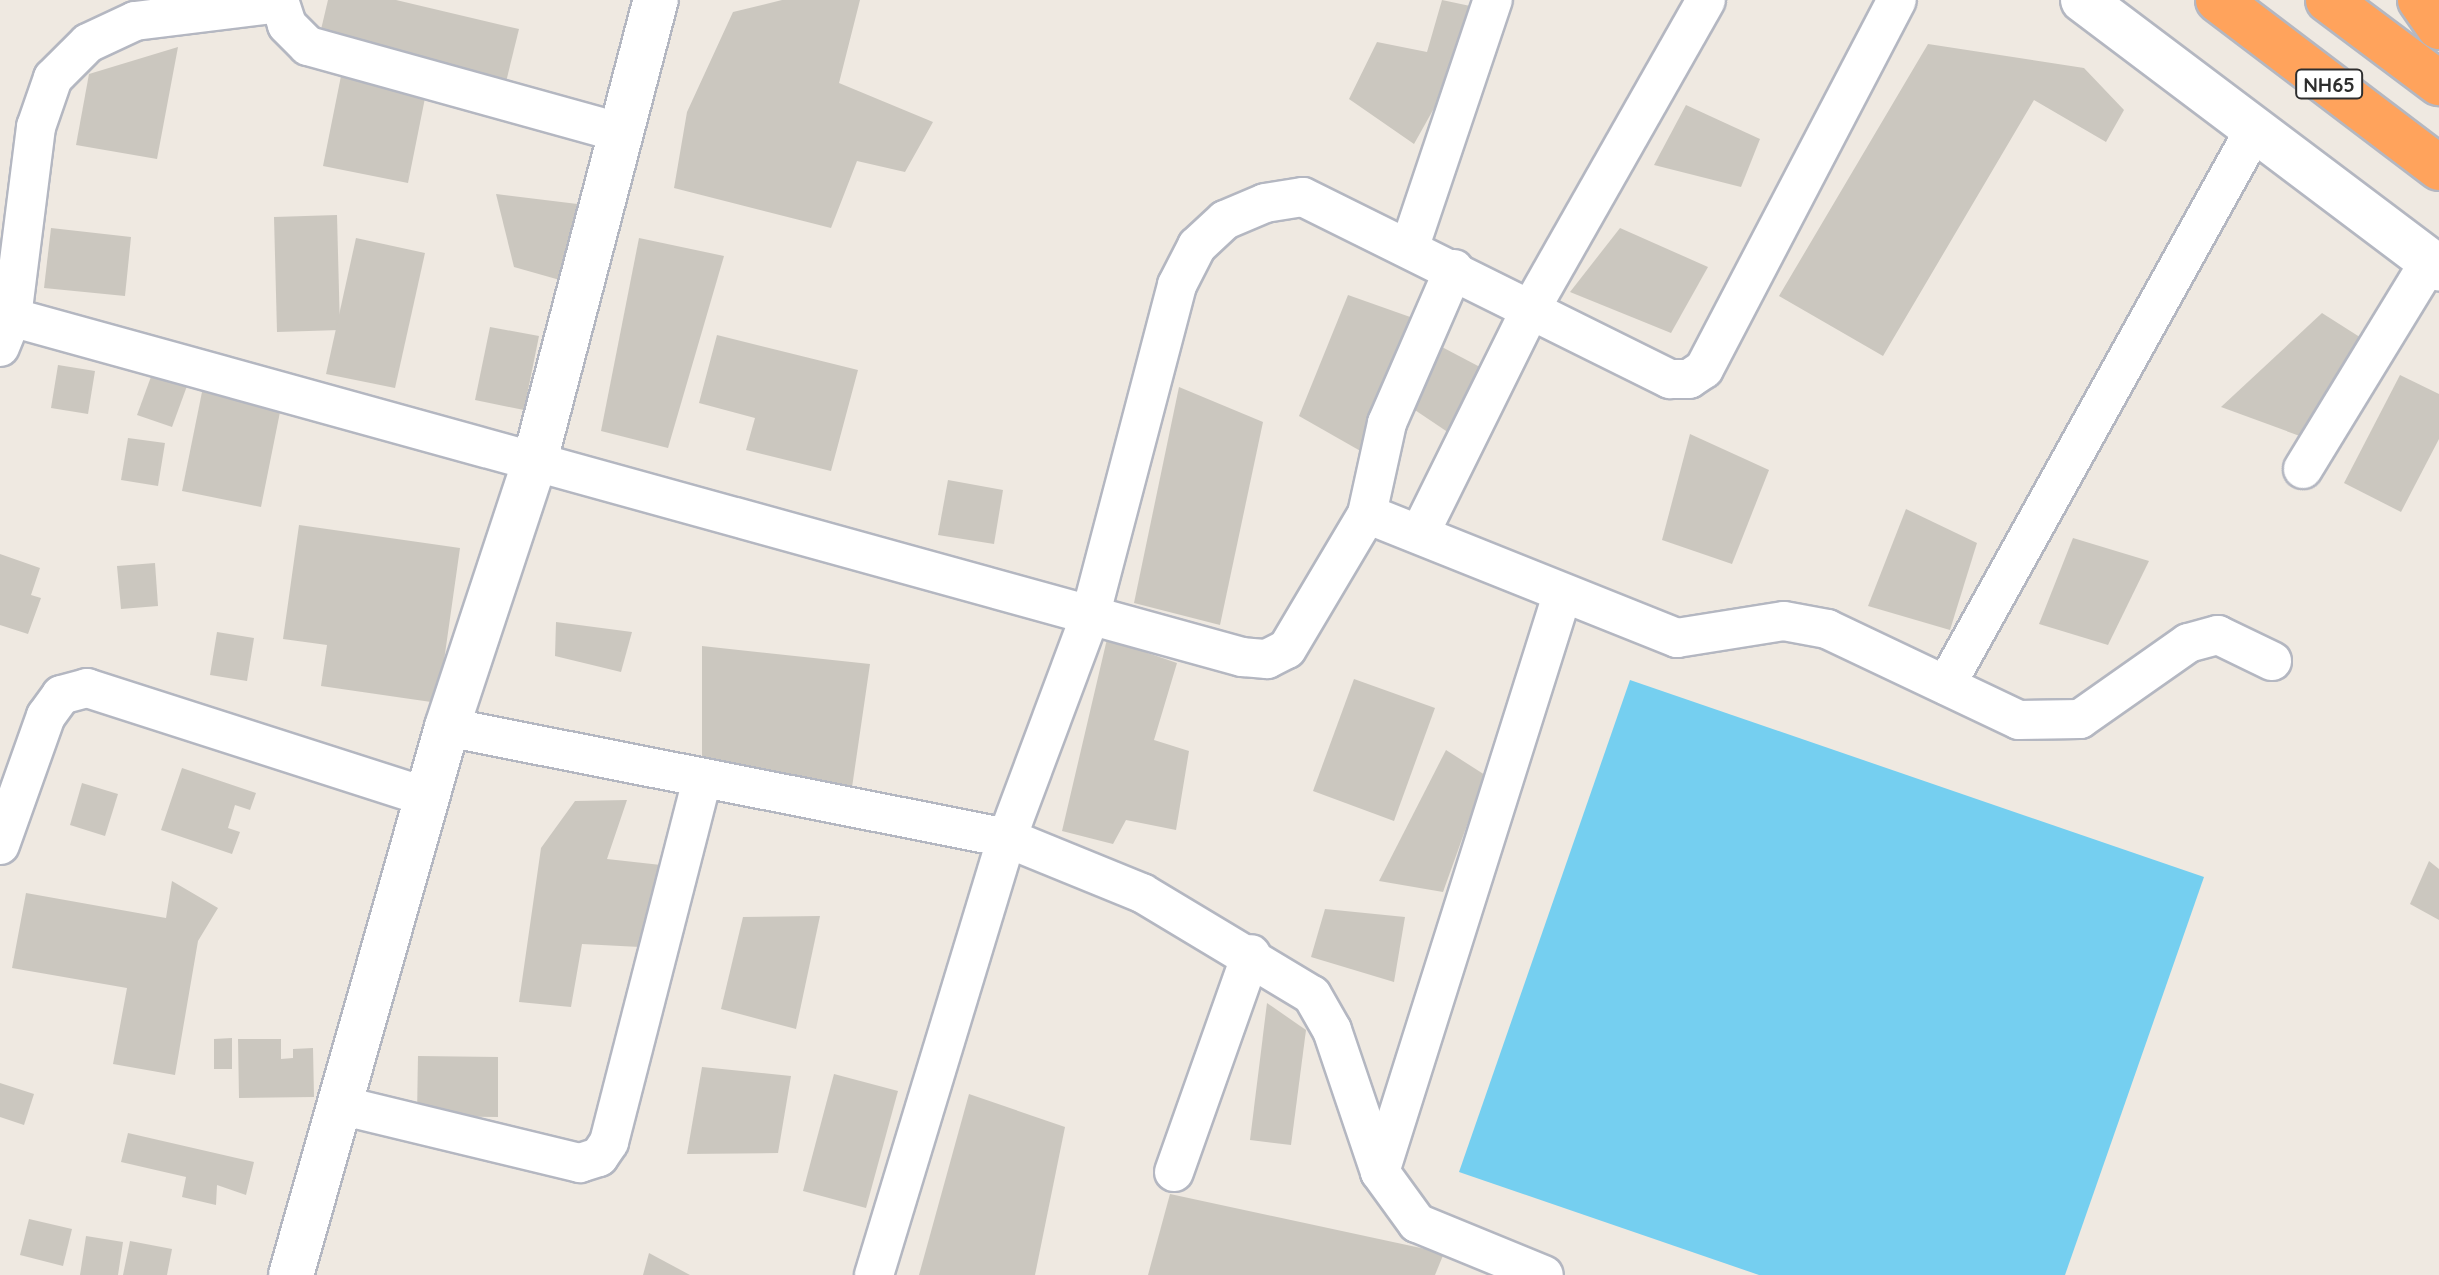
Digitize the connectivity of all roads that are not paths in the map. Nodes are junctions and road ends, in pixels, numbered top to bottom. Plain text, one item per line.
1 (656, 0) edge
2 (1493, 0) edge
3 (1706, 0) edge
4 (1897, 0) edge
5 (2083, 0) edge
6 (2218, 0) edge
7 (2328, 0) edge
8 (2420, 0) edge
9 (279, 1) edge
10 (2439, 27) edge
11 (2439, 83) edge
12 (2255, 129) junction
13 (621, 133) junction
14 (2439, 168) edge
15 (1410, 246) junction
16 (2435, 265) edge
17 (1454, 269) junction
18 (1530, 310) junction
19 (4, 326) edge
20 (534, 464) junction
21 (2303, 469) dead end
22 (1367, 514) junction
23 (1420, 533) junction
24 (1562, 595) junction
25 (1091, 613) junction
26 (2272, 661) dead end
27 (1946, 685) junction
28 (447, 727) junction
29 (702, 780) junction
30 (427, 797) junction
31 (1007, 838) junction
32 (0, 845) edge
33 (1251, 954) junction
34 (344, 1106) junction
35 (1174, 1172) dead end
36 (1380, 1172) junction
37 (291, 1275) edge
38 (874, 1275) edge
39 (1544, 1275) edge

1 - 13 street
2 - 15 street
3 - 18 street
4 - 18 street
5 - 12 street
6 - 14 highway, NH65
7 - 11 highway
8 - 10 highway
9 - 13 street
9 - 19 street
12 - 16 street
12 - 27 street
13 - 20 street
15 - 17 street
15 - 25 street
16 - 21 street
17 - 18 street
17 - 22 street
18 - 23 street
19 - 20 street
20 - 25 street
20 - 28 street
22 - 23 street
22 - 25 street
23 - 24 street
24 - 27 street
24 - 36 street
25 - 31 street
26 - 27 street
28 - 29 street
28 - 30 street
29 - 31 street
29 - 34 street
30 - 32 street
30 - 34 street
31 - 33 street
31 - 38 street
33 - 35 street
33 - 36 street
34 - 37 street
36 - 39 street

